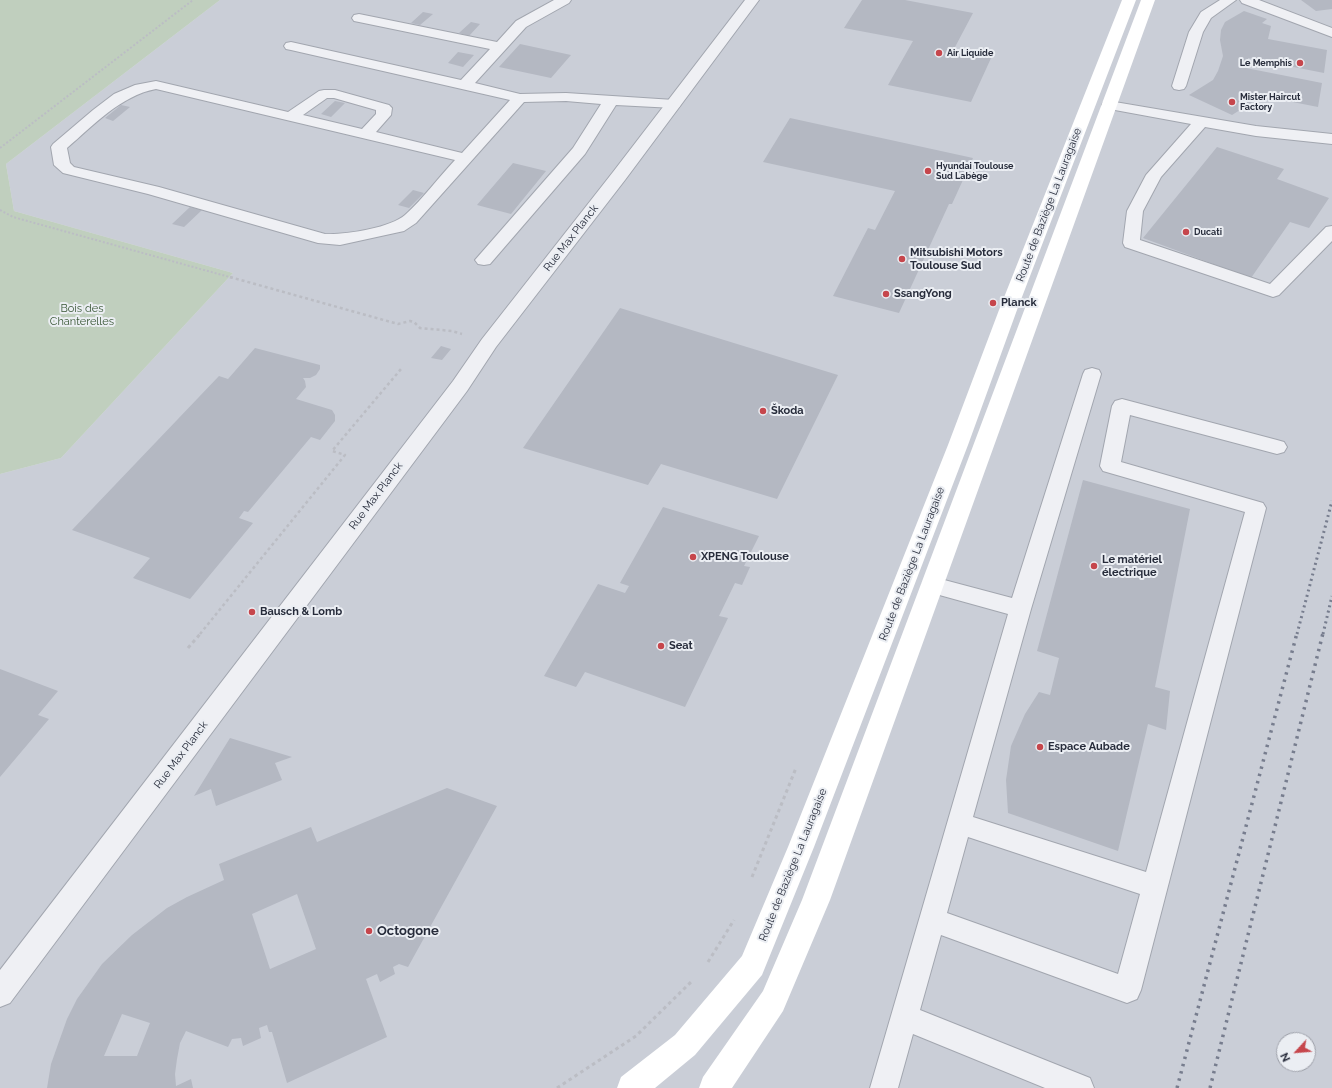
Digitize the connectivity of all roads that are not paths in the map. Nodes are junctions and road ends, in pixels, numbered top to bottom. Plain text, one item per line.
1 (564, 0) edge
2 (752, 0) edge
3 (1129, 0) edge
4 (1148, 0) edge
5 (1229, 0) edge
6 (1247, 0) edge
7 (359, 18) dead end
8 (1332, 33) edge
9 (291, 46) dead end
10 (500, 47) junction
11 (465, 85) junction
12 (1179, 86) dead end
13 (520, 98) junction
14 (611, 100) junction
15 (674, 104) junction
16 (1108, 105) junction
17 (292, 116) junction
18 (1201, 122) junction
19 (366, 134) junction
20 (1332, 139) edge
21 (466, 158) junction
22 (1332, 231) edge
23 (484, 260) dead end
24 (1092, 374) dead end
25 (1277, 447) dead end
26 (933, 585) junction
27 (1020, 609) junction
28 (959, 824) junction
29 (1155, 887) junction
30 (932, 920) junction
31 (0, 993) edge
32 (904, 1018) junction
33 (632, 1088) edge
34 (714, 1088) edge
35 (884, 1088) edge
36 (1080, 1088) edge

1 - 10 lane
2 - 15 street, Rue Max Planck
3 - 33 main road, Route de Baziège La Lauragaise
4 - 16 main road, Route de Baziège La Lauragaise
5 - 12 lane
6 - 8 lane
7 - 10 lane
9 - 11 lane
10 - 11 lane
11 - 13 lane
13 - 14 lane
13 - 21 lane
14 - 15 lane
14 - 23 lane
15 - 31 street, Rue Max Planck
16 - 18 lane
16 - 26 main road, Route de Baziège La Lauragaise
17 - 19 lane
17 - 19 lane
17 - 21 lane
18 - 20 lane
18 - 22 lane
19 - 21 lane
24 - 27 lane
25 - 29 lane
26 - 27 lane
26 - 34 main road, Route de Baziège La Lauragaise
27 - 28 lane
28 - 29 lane
28 - 30 lane
29 - 30 lane
30 - 32 lane
32 - 35 lane
32 - 36 lane

